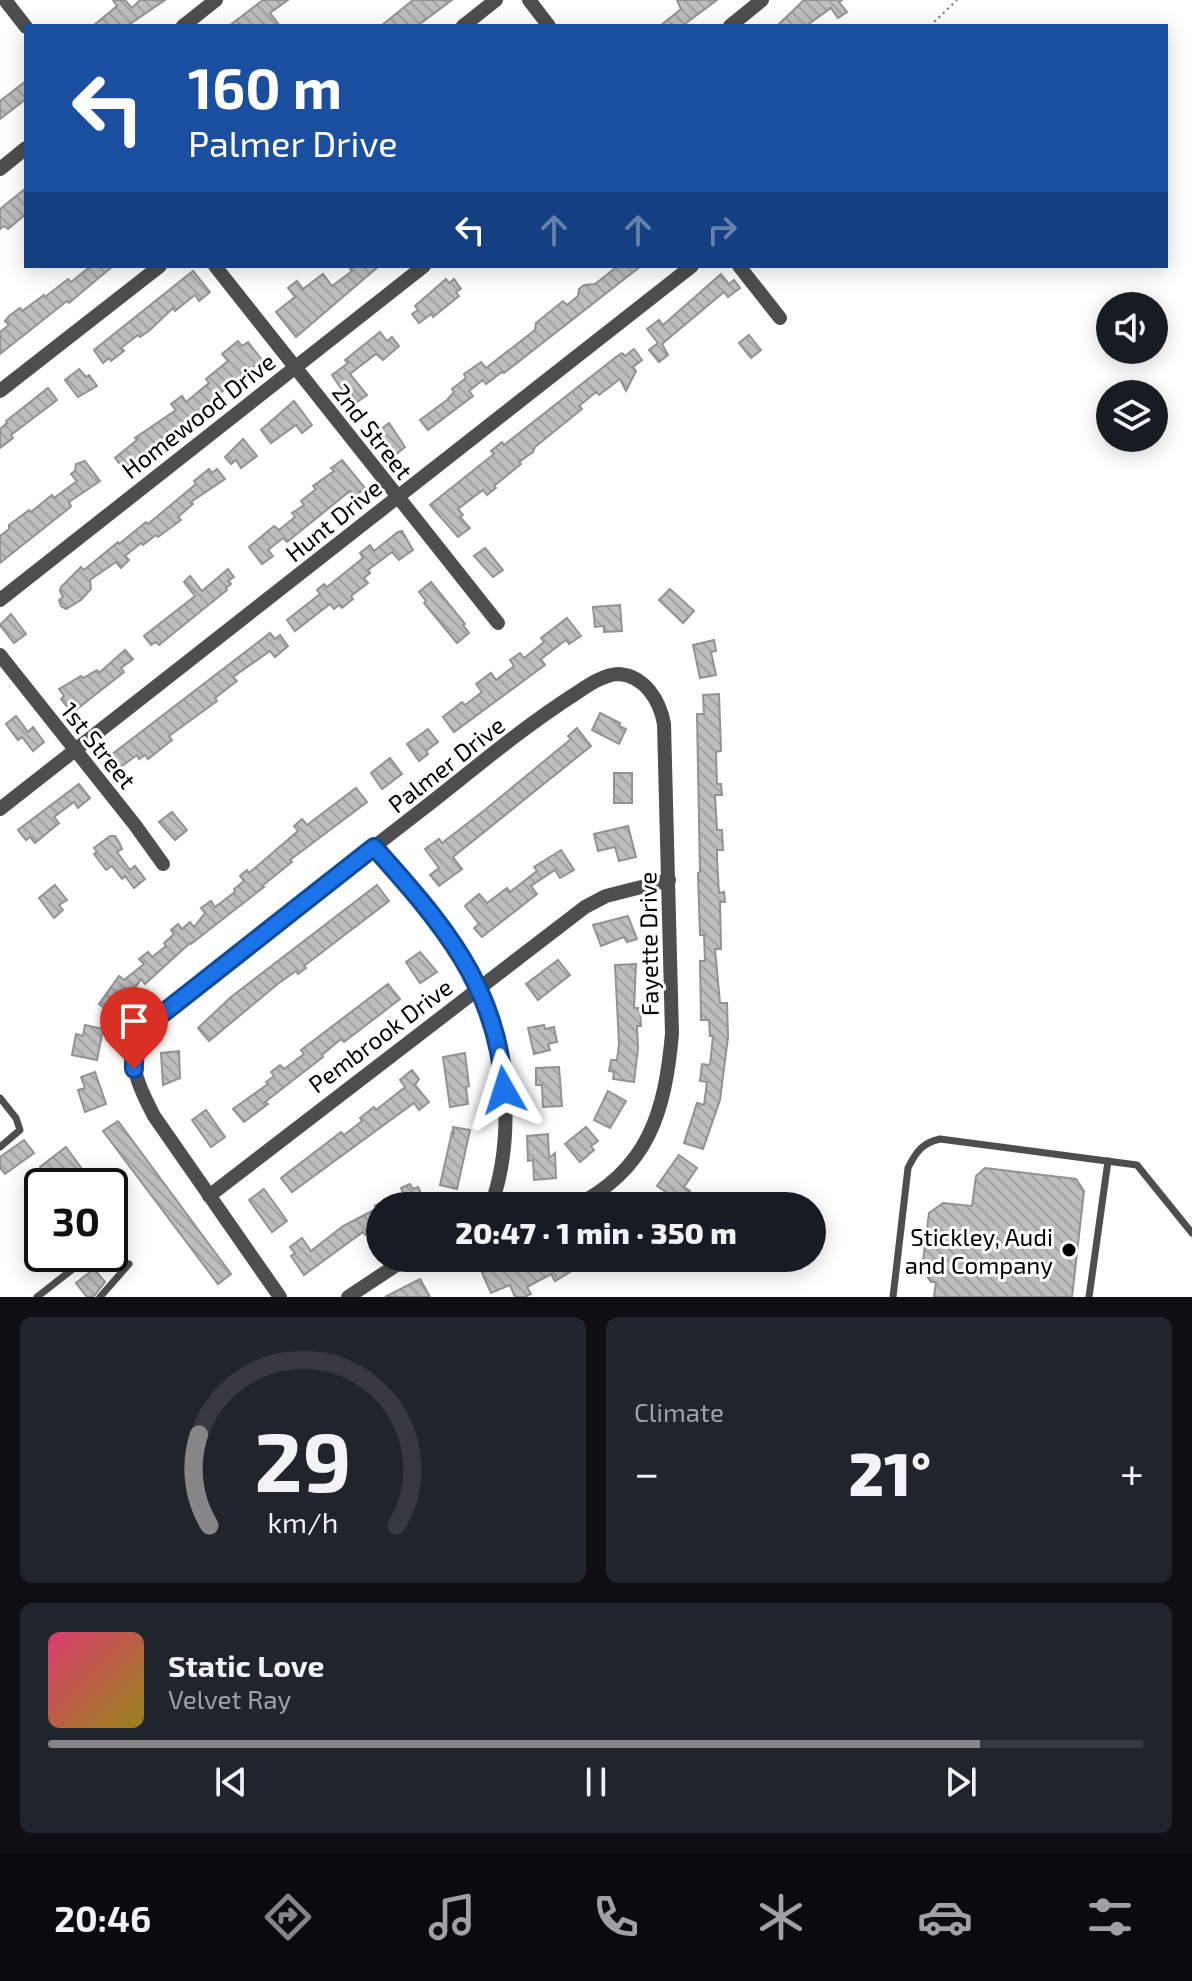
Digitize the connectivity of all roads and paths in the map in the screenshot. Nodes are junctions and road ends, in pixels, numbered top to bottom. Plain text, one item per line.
1 (5, 0) edge
2 (216, 0) edge
3 (496, 0) edge
4 (529, 0) edge
5 (762, 0) edge
6 (957, 0) edge
7 (24, 24) edge
8 (186, 24) edge
9 (466, 24) edge
10 (547, 24) edge
11 (732, 24) edge
12 (932, 24) edge
13 (24, 150) edge
14 (0, 169) edge
15 (157, 268) edge
16 (217, 268) edge
17 (421, 268) edge
18 (689, 268) edge
19 (741, 268) edge
20 (780, 318) dead end
21 (295, 367) junction
22 (0, 391) edge
23 (397, 497) junction
24 (0, 600) edge
25 (498, 623) dead end
26 (0, 655) edge
27 (613, 675) joint
28 (75, 750) junction
29 (0, 809) edge
30 (374, 847) junction
31 (163, 864) dead end
32 (669, 880) junction
33 (479, 987) junction
34 (0, 1098) edge
35 (0, 1147) edge
36 (1108, 1161) junction
37 (494, 1192) edge
38 (598, 1192) edge
39 (209, 1196) junction
40 (1192, 1233) edge
41 (129, 1264) dead end
42 (69, 1272) edge
43 (386, 1272) edge
44 (350, 1296) edge
45 (37, 1297) edge
46 (100, 1297) edge
47 (280, 1297) edge
48 (893, 1297) edge
49 (1089, 1297) edge

1 - 7 street
2 - 8 street
3 - 9 street
4 - 10 street
5 - 11 street
6 - 12 path
13 - 14 street
15 - 22 street
16 - 21 street, 2nd Street
17 - 21 street, Homewood Drive
18 - 23 street, Hunt Drive
19 - 20 street
21 - 23 street, 2nd Street
21 - 24 street, Homewood Drive
23 - 25 street, 2nd Street
23 - 28 street, Hunt Drive
26 - 28 street, 1st Street
27 - 30 street, Palmer Drive
27 - 32 street, Fayette Drive
28 - 29 street, Hunt Drive
28 - 31 street, 1st Street
30 - 33 street
30 - 39 street, Palmer Drive
32 - 33 street, Pembrook Drive
32 - 38 street, Fayette Drive
33 - 37 street
33 - 39 street, Pembrook Drive
34 - 35 lane
36 - 40 lane
36 - 48 lane
36 - 49 lane
39 - 47 street, Palmer Drive
41 - 46 lane
42 - 45 lane
43 - 44 street

